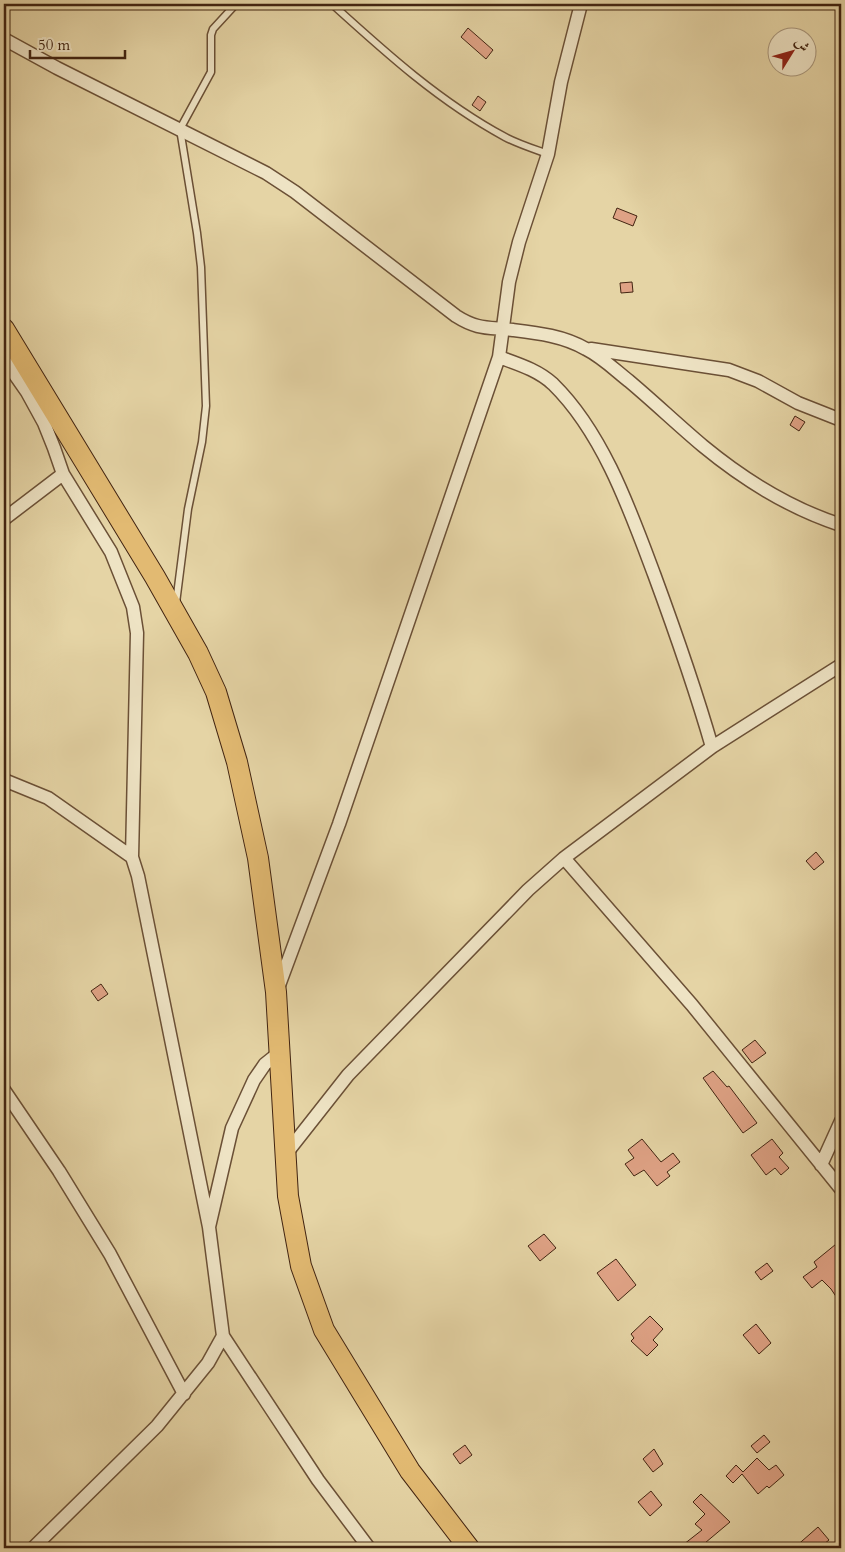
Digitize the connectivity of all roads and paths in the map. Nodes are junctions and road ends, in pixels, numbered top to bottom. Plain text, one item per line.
1 (236, 4) edge
2 (332, 4) edge
3 (582, 4) edge
4 (4, 39) edge
5 (180, 129) junction
6 (548, 154) junction
7 (503, 329) junction
8 (4, 330) edge
9 (586, 349) junction
10 (499, 357) junction
11 (4, 359) edge
12 (841, 420) edge
13 (63, 474) junction
14 (4, 519) edge
15 (841, 525) edge
16 (174, 612) junction
17 (841, 665) edge
18 (712, 747) junction
19 (4, 780) edge
20 (132, 857) junction
21 (564, 858) junction
22 (276, 992) junction
23 (280, 1052) junction
24 (4, 1090) edge
25 (841, 1121) edge
26 (285, 1155) junction
27 (821, 1165) junction
28 (841, 1189) edge
29 (209, 1228) junction
30 (223, 1336) junction
31 (184, 1394) junction
32 (33, 1548) edge
33 (369, 1548) edge
34 (469, 1548) edge

1 - 5 lane
2 - 6 lane
3 - 6 street
4 - 5 street
5 - 7 street
5 - 16 lane
6 - 7 street
7 - 9 street
7 - 10 street
8 - 16 main road
9 - 12 street
9 - 15 street
10 - 18 street
10 - 22 street
11 - 13 street
13 - 14 street
13 - 20 street
16 - 22 main road
17 - 18 street
18 - 21 street
19 - 20 street
20 - 29 street
21 - 26 street
21 - 27 street
22 - 23 main road
23 - 26 main road
23 - 29 street
24 - 31 street
25 - 27 street
26 - 34 main road
27 - 28 street
29 - 30 street
30 - 31 street
30 - 33 street
31 - 32 street

